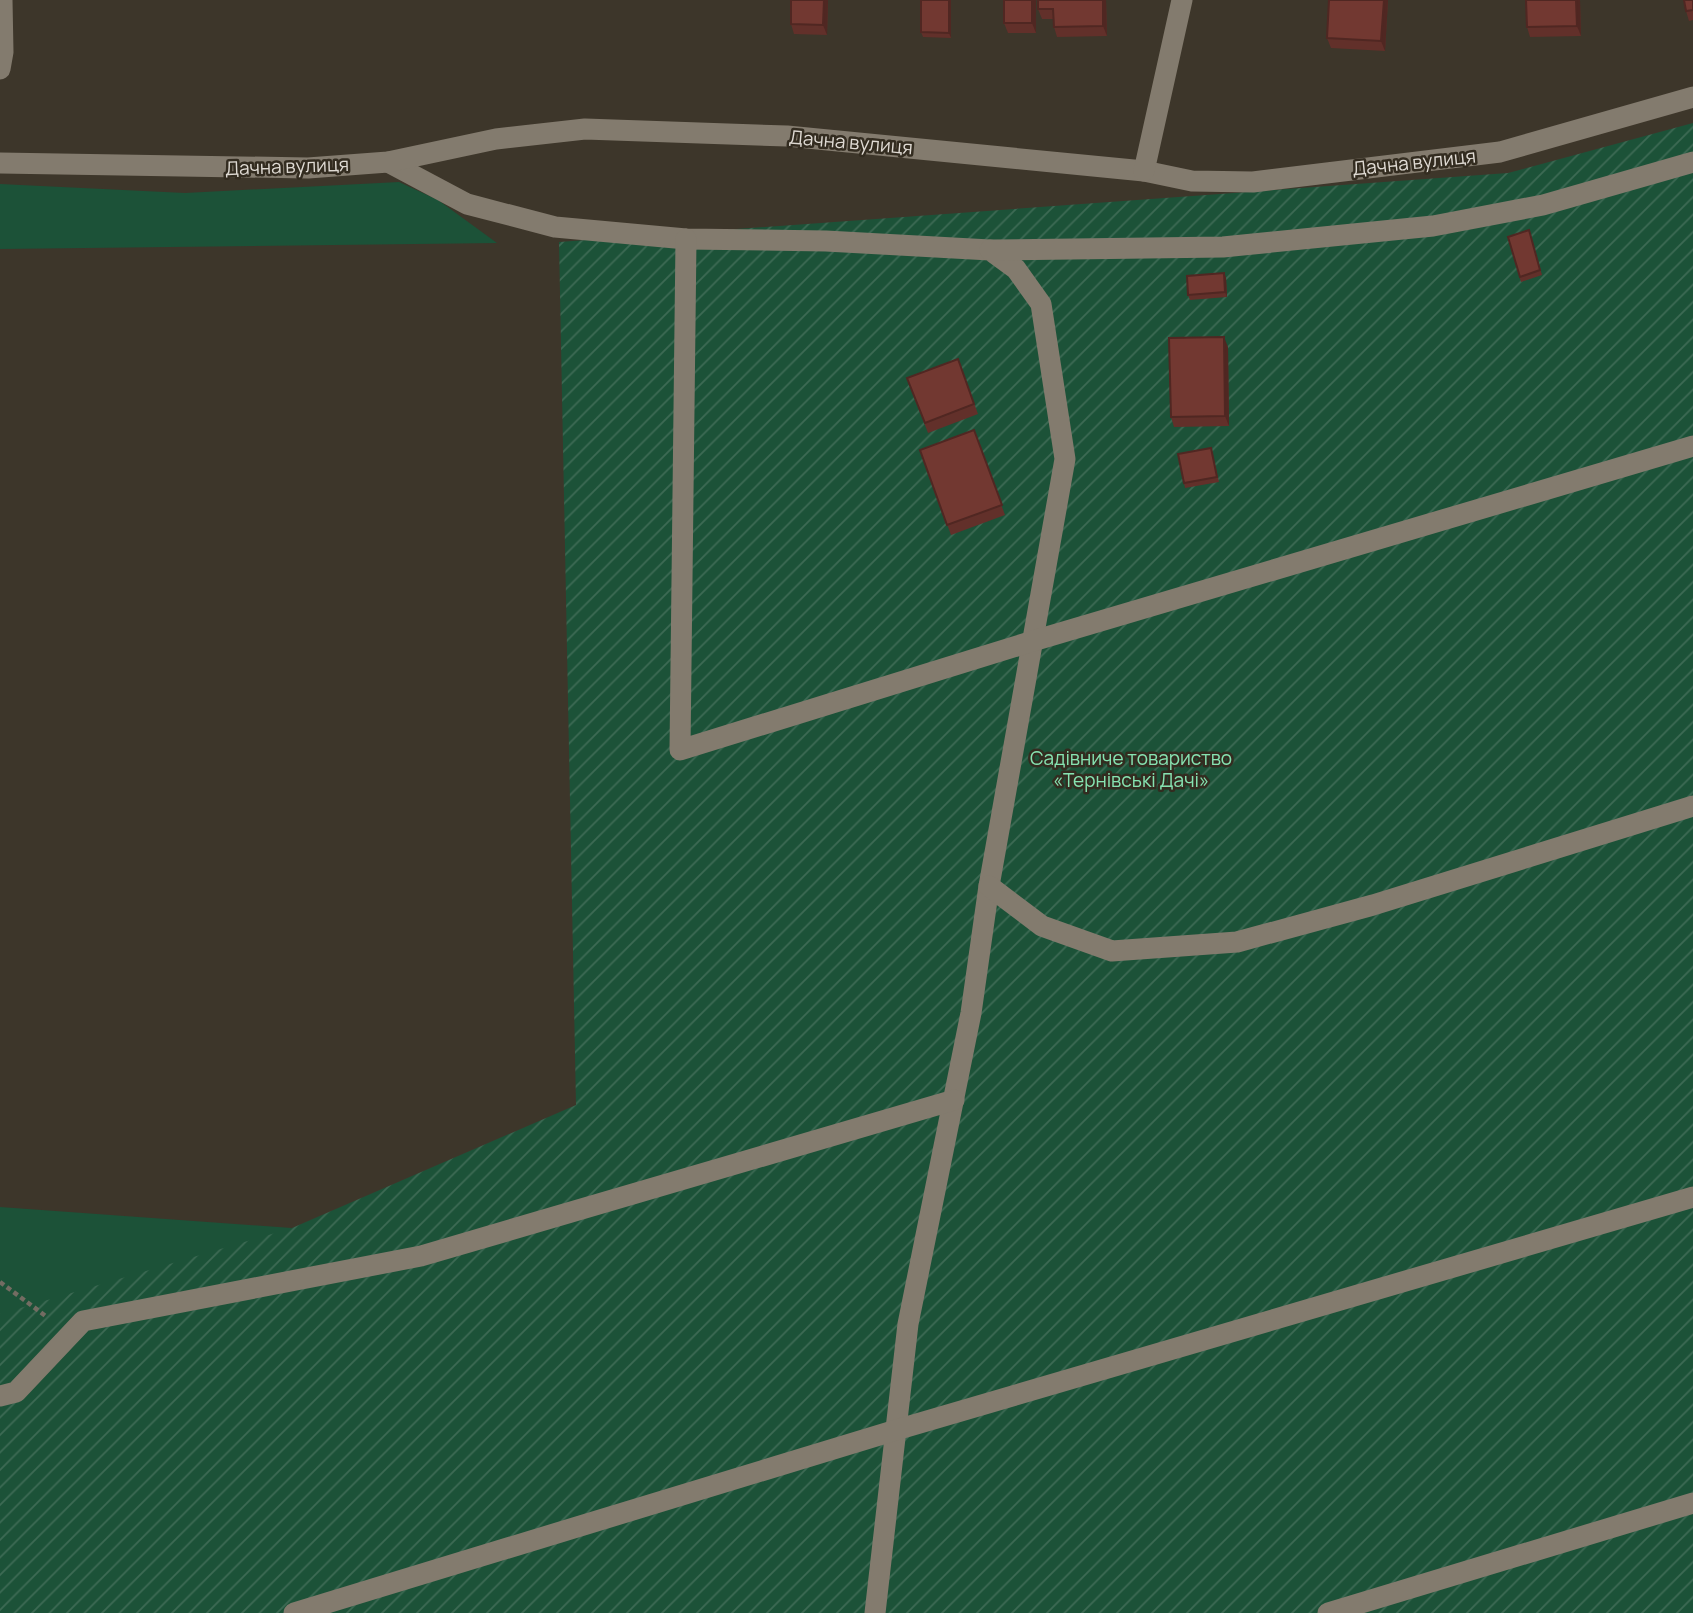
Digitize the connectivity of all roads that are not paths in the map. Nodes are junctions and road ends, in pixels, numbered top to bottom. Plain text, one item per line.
1 (2, 0) edge
2 (1182, 0) edge
3 (0, 69) edge
4 (1693, 97) edge
5 (388, 162) junction
6 (1693, 162) edge
7 (0, 163) edge
8 (1144, 171) junction
9 (686, 239) junction
10 (990, 250) junction
11 (1693, 446) edge
12 (1033, 641) junction
13 (1693, 806) edge
14 (989, 886) junction
15 (954, 1100) junction
16 (1693, 1197) edge
17 (0, 1396) edge
18 (896, 1430) junction
19 (1693, 1503) edge
20 (294, 1613) edge
21 (874, 1613) edge
22 (1328, 1613) edge

1 - 3 street
2 - 8 street
4 - 8 street, Дачна вулиця
5 - 7 street, Дачна вулиця
5 - 8 street, Дачна вулиця
5 - 9 street
6 - 10 street
9 - 10 street
9 - 12 street
10 - 12 street
11 - 12 street
12 - 14 street
13 - 14 street
14 - 15 street
15 - 17 street
15 - 18 street
16 - 18 street
18 - 20 street
18 - 21 street
19 - 22 street

